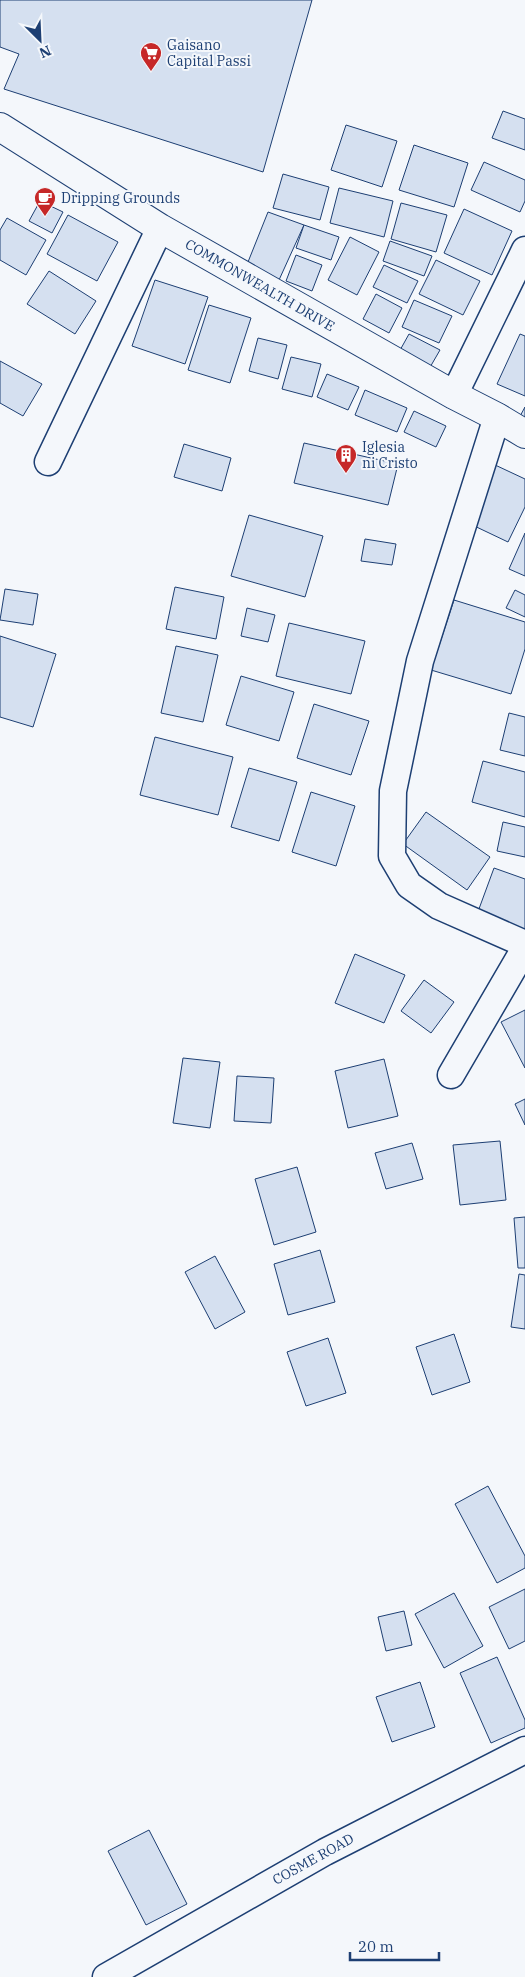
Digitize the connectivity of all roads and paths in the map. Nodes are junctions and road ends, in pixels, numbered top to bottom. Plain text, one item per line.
1 (0, 127) edge
2 (160, 228) junction
3 (525, 250) edge
4 (454, 396) junction
5 (497, 416) junction
6 (525, 434) edge
7 (48, 462) dead end
8 (525, 944) edge
9 (525, 948) edge
10 (451, 1075) dead end
11 (525, 1750) edge
12 (106, 1977) edge

1 - 2 street, COMMONWEALTH DRIVE
2 - 4 street, COMMONWEALTH DRIVE
2 - 7 street
3 - 4 street
4 - 5 street, COMMONWEALTH DRIVE
5 - 6 street, COMMONWEALTH DRIVE
5 - 8 street
9 - 10 street
11 - 12 street, COSME ROAD

